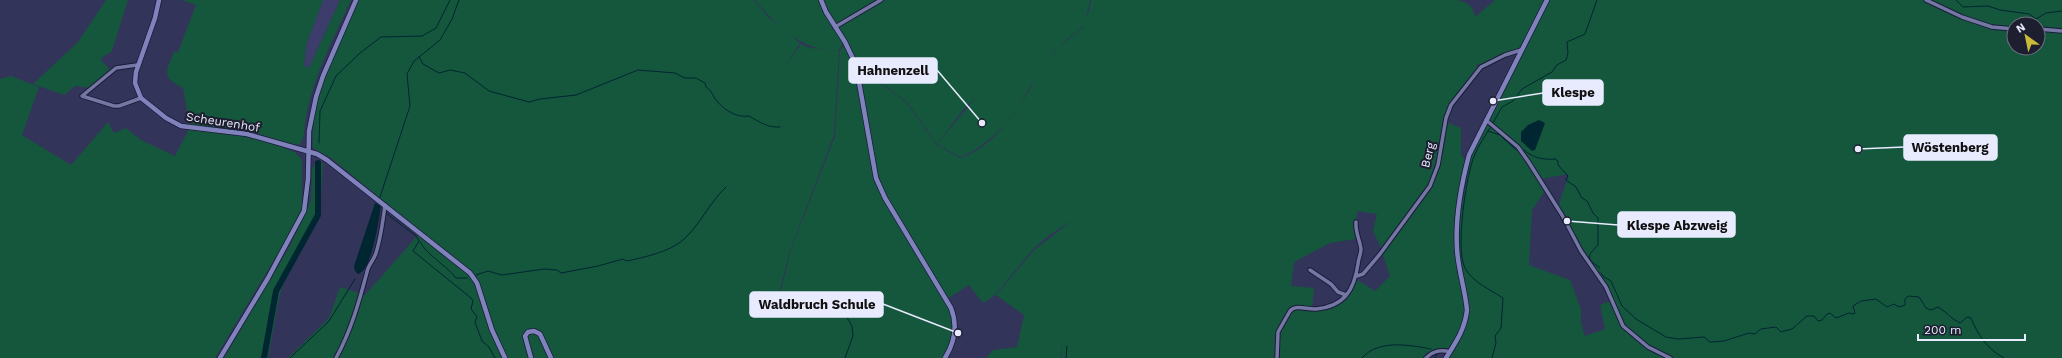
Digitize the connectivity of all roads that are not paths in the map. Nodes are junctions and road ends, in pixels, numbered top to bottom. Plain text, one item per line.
1 (159, 0) edge
2 (356, 0) edge
3 (821, 0) edge
4 (881, 0) edge
5 (1547, 0) edge
6 (1926, 0) edge
7 (834, 27) junction
8 (2006, 28) edge
9 (2046, 30) edge
10 (2062, 31) edge
11 (1521, 50) junction
12 (137, 65) junction
13 (141, 98) junction
14 (1486, 120) junction
15 (308, 152) junction
16 (385, 205) junction
17 (1356, 222) dead end
18 (1310, 270) dead end
19 (1357, 276) junction
20 (1346, 295) junction
21 (1450, 352) junction
22 (220, 358) edge
23 (336, 358) edge
24 (505, 358) edge
25 (531, 358) edge
26 (551, 358) edge
27 (945, 358) edge
28 (1277, 358) edge
29 (1426, 358) edge
30 (1446, 358) edge
31 (1670, 358) edge

1 - 12 street
2 - 15 street
3 - 7 street
4 - 7 street
5 - 11 street
6 - 8 street
7 - 27 street
9 - 10 street
11 - 14 street
11 - 19 street, Berg
12 - 13 street
12 - 13 street
13 - 15 street, Scheurenhof
14 - 21 street
14 - 31 street
15 - 16 street, Scheurenhof
15 - 22 street
16 - 23 street
16 - 24 street, Scheurenhof
17 - 19 street, Berg
18 - 20 street
19 - 20 street, Berg
20 - 28 street, Berg
21 - 29 street
21 - 30 street
25 - 26 street

